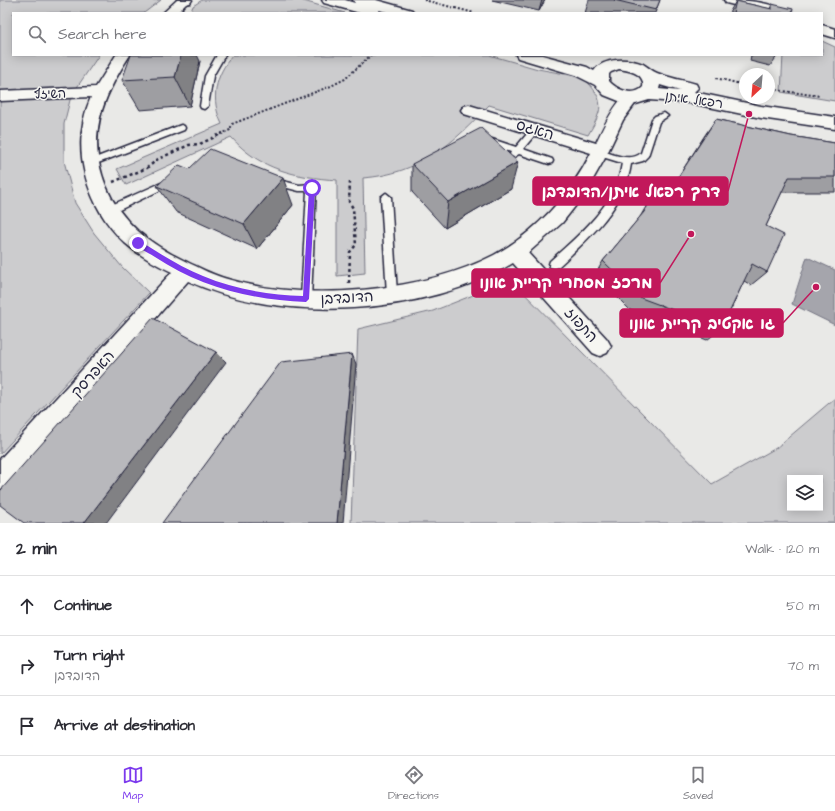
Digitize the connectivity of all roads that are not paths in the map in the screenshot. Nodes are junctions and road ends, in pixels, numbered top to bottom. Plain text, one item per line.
1 (329, 0) edge
2 (360, 0) edge
3 (730, 0) edge
4 (371, 12) edge
5 (403, 12) edge
6 (775, 12) edge
7 (823, 29) edge
8 (835, 34) edge
9 (122, 56) edge
10 (220, 56) edge
11 (528, 56) edge
12 (566, 56) edge
13 (612, 66) junction
14 (650, 76) junction
15 (604, 85) junction
16 (100, 92) junction
17 (0, 96) edge
18 (640, 96) junction
19 (204, 106) dead end
20 (469, 110) dead end
21 (835, 114) edge
22 (664, 116) dead end
23 (835, 123) edge
24 (610, 126) junction
25 (181, 128) dead end
26 (535, 130) junction
27 (478, 138) edge
28 (518, 151) junction
29 (600, 152) junction
30 (508, 158) edge
31 (549, 161) dead end
32 (627, 161) junction
33 (90, 163) junction
34 (180, 177) edge
35 (279, 183) edge
36 (386, 198) dead end
37 (110, 210) junction
38 (514, 251) junction
39 (554, 264) dead end
40 (185, 271) junction
41 (392, 294) junction
42 (306, 299) junction
43 (600, 346) dead end
44 (0, 477) edge

1 - 4 street
2 - 5 street
3 - 6 street
7 - 8 street
9 - 16 street, הדובדבן
10 - 19 lane
11 - 15 street
12 - 13 street
13 - 14 street, רפאל איתן
13 - 15 street
14 - 18 street
14 - 21 street, רפאל איתן
15 - 18 street, רפאל איתן
15 - 24 street, הדובדבן
16 - 17 street, השיזף
16 - 33 street, הדובדבן
18 - 23 street, רפאל איתן
18 - 24 street, הדובדבן
20 - 26 street, האגס
22 - 32 lane
24 - 29 street, הדובדבן
25 - 33 lane
26 - 28 lane
26 - 29 street, האגס
27 - 28 lane
28 - 30 lane
28 - 31 lane
29 - 32 lane
29 - 38 street, הדובדבן
32 - 39 lane
33 - 37 street, הדובדבן
34 - 37 lane
35 - 42 lane
36 - 41 lane
37 - 40 street, הדובדבן
38 - 41 street, הדובדבן
38 - 43 street, התפוז
40 - 42 street, הדובדבן
40 - 44 street, האפרסק
41 - 42 street, הדובדבן

